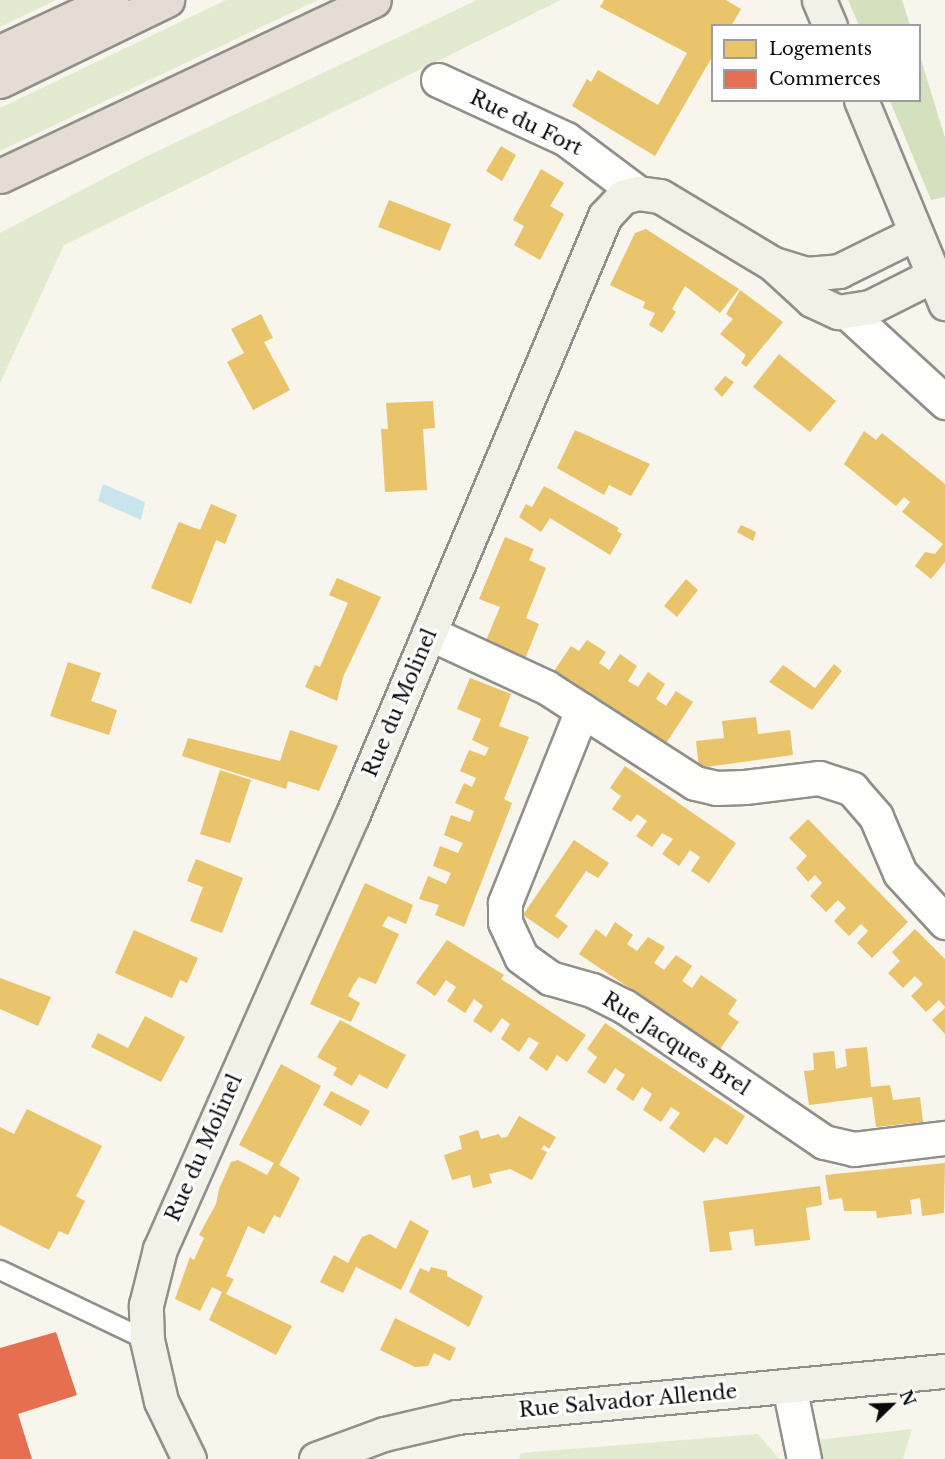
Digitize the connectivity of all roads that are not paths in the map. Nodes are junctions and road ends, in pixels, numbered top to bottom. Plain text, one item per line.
1 (112, 0) edge
2 (167, 0) edge
3 (374, 0) edge
4 (819, 0) edge
5 (829, 24) edge
6 (0, 52) edge
7 (438, 80) dead end
8 (0, 81) edge
9 (862, 102) edge
10 (102, 126) junction
11 (0, 176) edge
12 (638, 193) junction
13 (0, 201) edge
14 (914, 234) junction
15 (773, 264) junction
16 (939, 290) edge
17 (848, 313) junction
18 (945, 402) edge
19 (429, 633) junction
20 (582, 710) junction
21 (945, 922) edge
22 (945, 1138) edge
23 (0, 1270) edge
24 (147, 1340) junction
25 (945, 1371) edge
26 (789, 1386) junction
27 (189, 1459) edge
28 (316, 1459) edge
29 (804, 1459) edge

1 - 6 highway
2 - 8 highway
3 - 10 highway
4 - 5 street
7 - 12 street, Rue du Fort
9 - 14 street
10 - 11 highway
10 - 13 highway
12 - 15 street
12 - 19 street, Rue du Molinel
14 - 15 street
14 - 16 street
15 - 17 street
16 - 17 street
17 - 18 street
19 - 20 street
19 - 24 street, Rue du Molinel
20 - 21 street
20 - 22 street, Rue Jacques Brel
23 - 24 lane
24 - 27 street, Rue du Molinel
25 - 26 street, Rue Salvador Allende
26 - 28 street, Rue Salvador Allende
26 - 29 street

